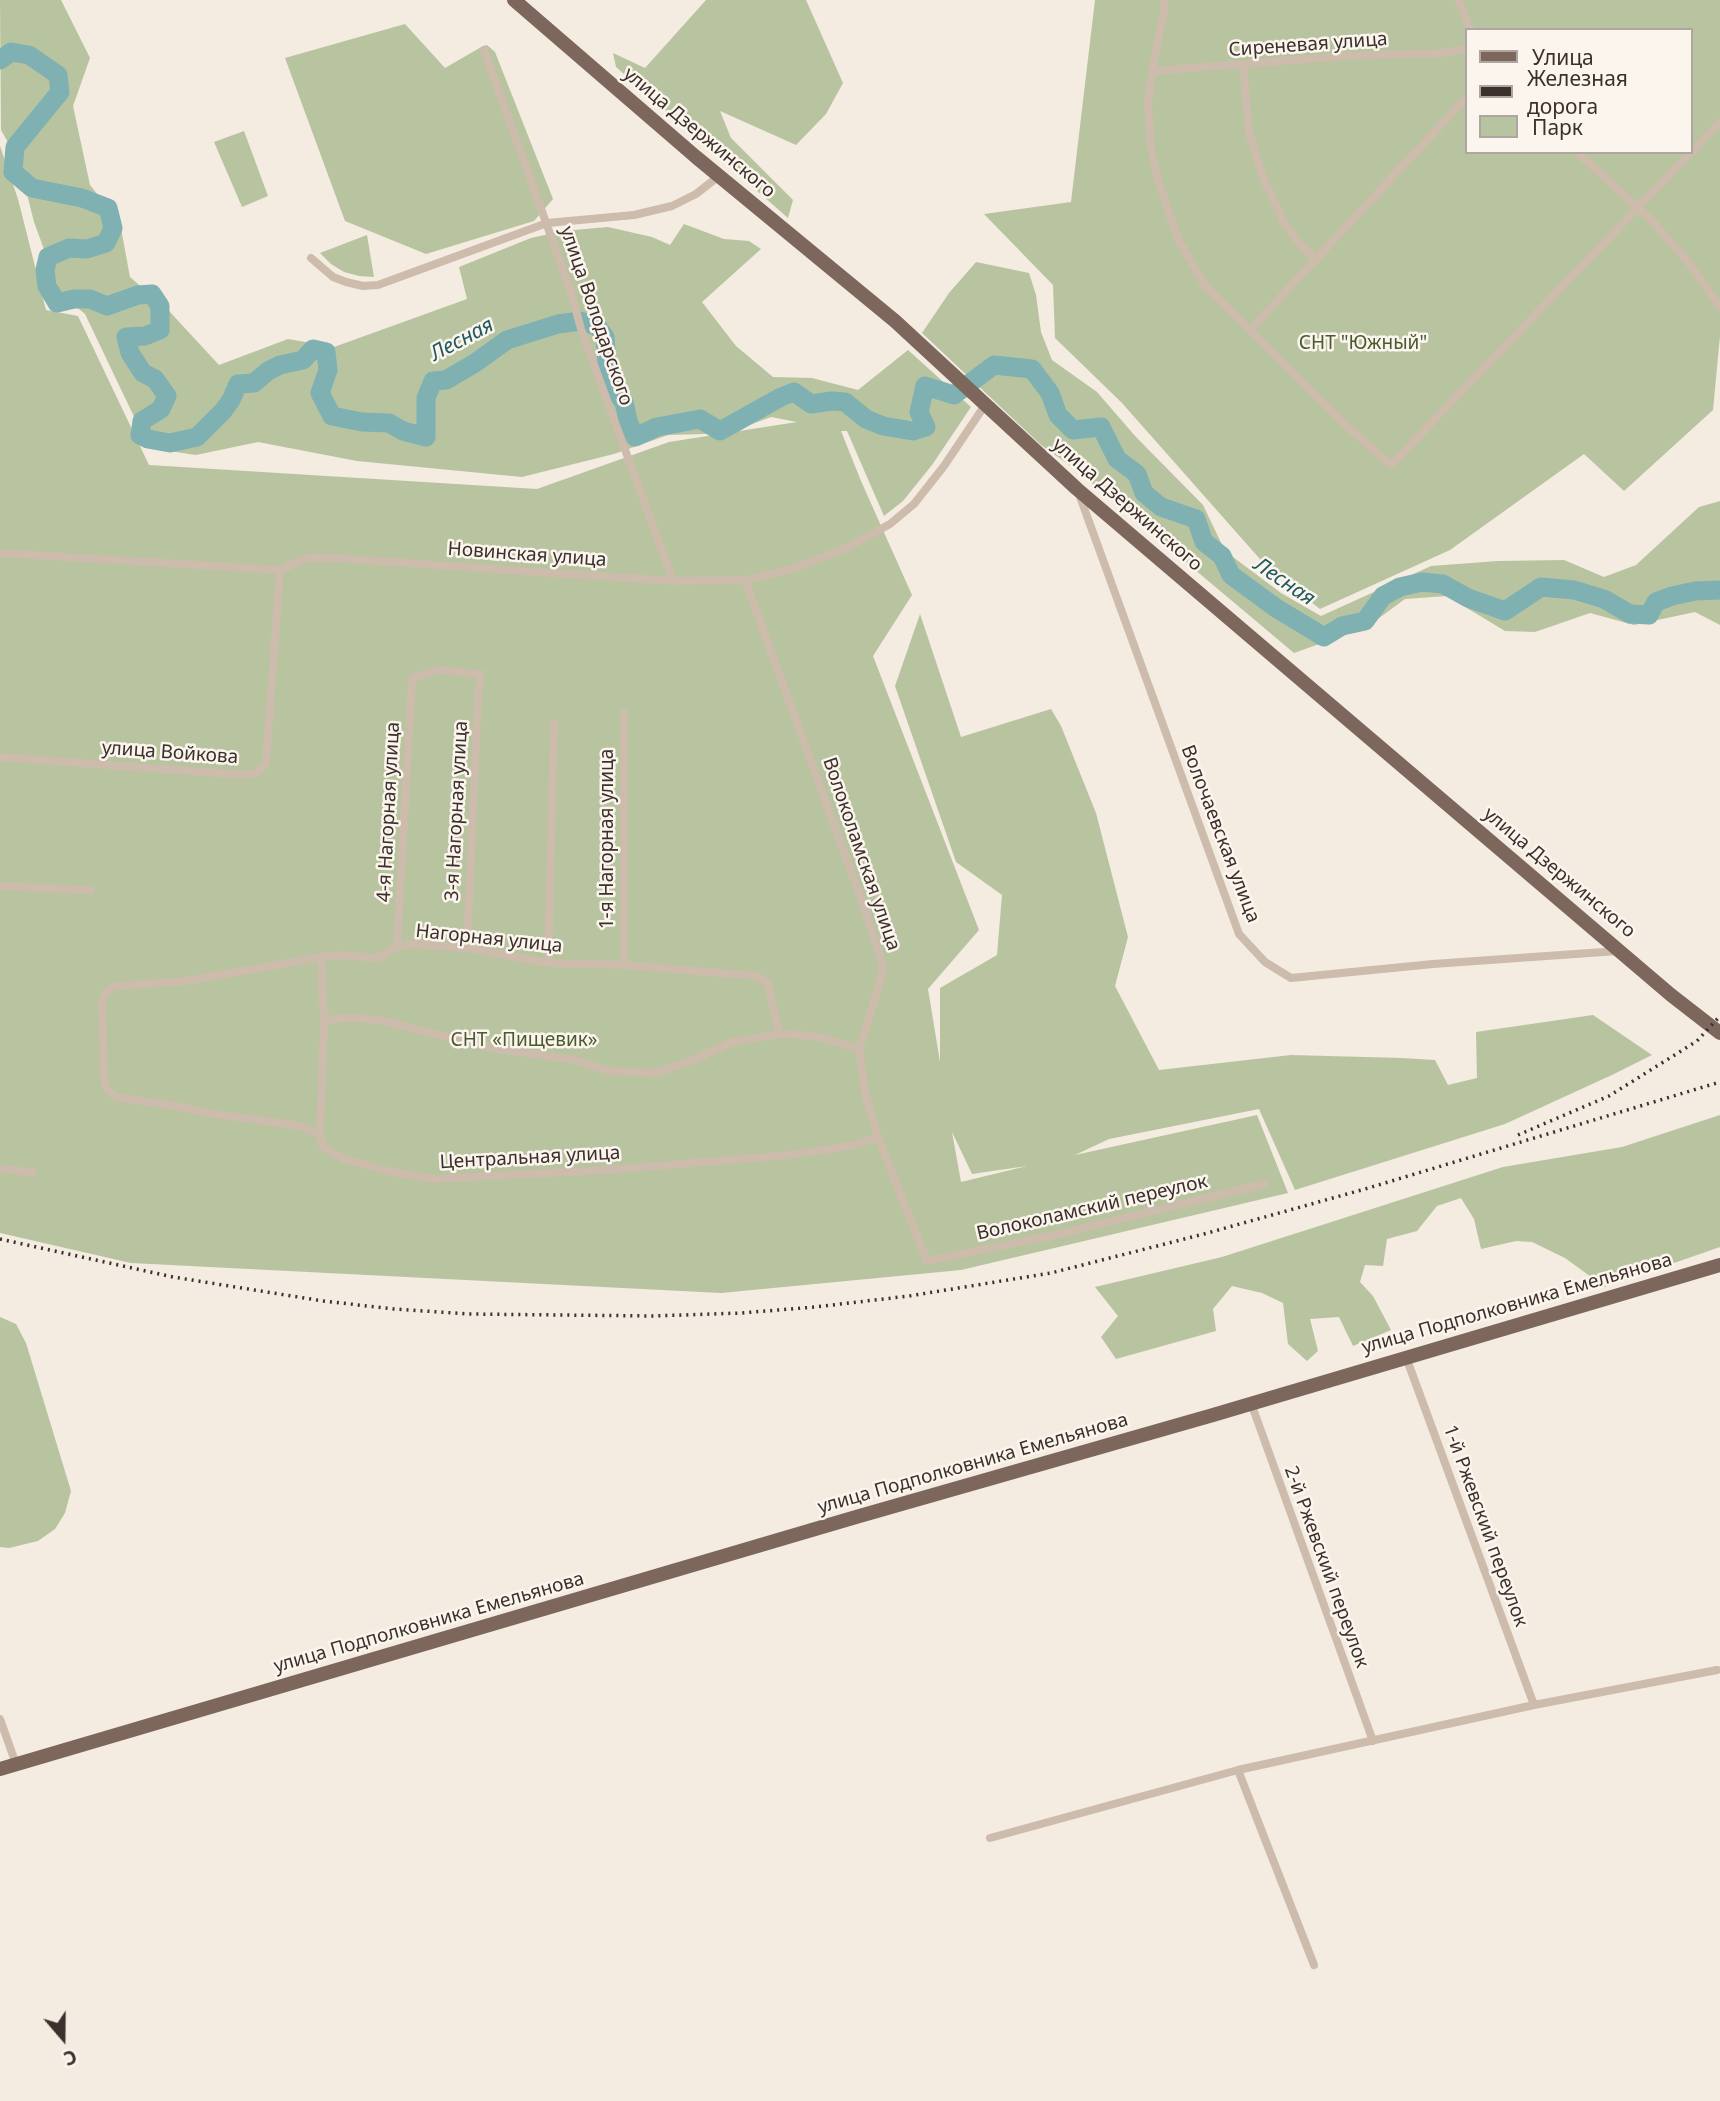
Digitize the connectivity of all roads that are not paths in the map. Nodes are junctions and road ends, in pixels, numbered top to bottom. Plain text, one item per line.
1 (514, 0) edge
2 (1164, 0) edge
3 (1458, 0) edge
4 (1470, 28) edge
5 (1464, 49) edge
6 (484, 50) dead end
7 (1243, 65) junction
8 (1152, 71) junction
9 (1464, 101) edge
10 (1720, 122) edge
11 (1692, 151) edge
12 (1579, 154) edge
13 (1689, 154) edge
14 (719, 176) junction
15 (1638, 208) junction
16 (547, 223) junction
17 (311, 258) dead end
18 (1316, 259) junction
19 (1720, 307) edge
20 (1250, 330) junction
21 (985, 405) junction
22 (1077, 489) junction
23 (0, 553) edge
24 (280, 570) junction
25 (746, 580) junction
26 (673, 581) junction
27 (481, 674) joint
28 (624, 713) dead end
29 (554, 724) dead end
30 (0, 757) edge
31 (0, 886) edge
32 (90, 890) dead end
33 (397, 947) junction
34 (467, 948) junction
35 (1621, 952) junction
36 (321, 957) junction
37 (548, 963) junction
38 (624, 965) junction
39 (324, 1020) junction
40 (1720, 1033) edge
41 (779, 1034) junction
42 (859, 1049) junction
43 (116, 1097) joint
44 (320, 1136) junction
45 (878, 1137) junction
46 (0, 1168) edge
47 (33, 1173) dead end
48 (1264, 1184) dead end
49 (927, 1261) joint
50 (1716, 1266) edge
51 (1406, 1357) junction
52 (1251, 1403) junction
53 (1717, 1670) dead end
54 (1534, 1705) junction
55 (0, 1719) edge
56 (1373, 1741) junction
57 (16, 1764) junction
58 (0, 1769) edge
59 (1238, 1770) junction
60 (990, 1838) dead end
61 (1314, 1965) dead end

1 - 14 main road, улица Дзержинского
2 - 8 street
3 - 4 street
5 - 7 street, Сиреневая улица
6 - 16 street
7 - 8 street, Сиреневая улица
7 - 18 street
8 - 20 street
9 - 18 street
10 - 11 street
12 - 15 street
13 - 15 street
14 - 16 street
14 - 21 main road, улица Дзержинского
15 - 19 street
15 - 20 street
16 - 17 street, улица Володарского
16 - 26 street, улица Володарского
18 - 20 street
21 - 22 main road, улица Дзержинского
21 - 25 street, Новинская улица
22 - 35 main road, улица Дзержинского
22 - 35 street, Волочаевская улица
23 - 24 street, Новинская улица
24 - 26 street, Новинская улица
24 - 30 street, улица Войкова
25 - 26 street, Новинская улица
25 - 42 street, Волоколамская улица
27 - 33 street, 4-я Нагорная улица
27 - 34 street, 3-я Нагорная улица
28 - 38 street, 1-я Нагорная улица
29 - 37 street
31 - 32 street
33 - 34 street, Нагорная улица
33 - 36 street, Нагорная улица
34 - 37 street, Нагорная улица
35 - 40 main road, улица Дзержинского
36 - 39 street
36 - 43 street, Нагорная улица
37 - 38 street, Нагорная улица
38 - 41 street, Нагорная улица
39 - 41 street
39 - 44 street
41 - 42 street
42 - 45 street, Волоколамская улица
43 - 44 street, Центральная улица
44 - 45 street, Центральная улица
45 - 49 street, Волоколамская улица
46 - 47 street
48 - 49 street, Волоколамский переулок
50 - 51 main road, улица Подполковника Емельянова
51 - 52 main road, улица Подполковника Емельянова
51 - 54 street, 1-й Ржевский переулок
52 - 56 street, 2-й Ржевский переулок
52 - 57 main road, улица Подполковника Емельянова
53 - 54 street
54 - 56 street
55 - 57 street
56 - 59 street
57 - 58 main road, улица Подполковника Емельянова
59 - 60 street
59 - 61 street

